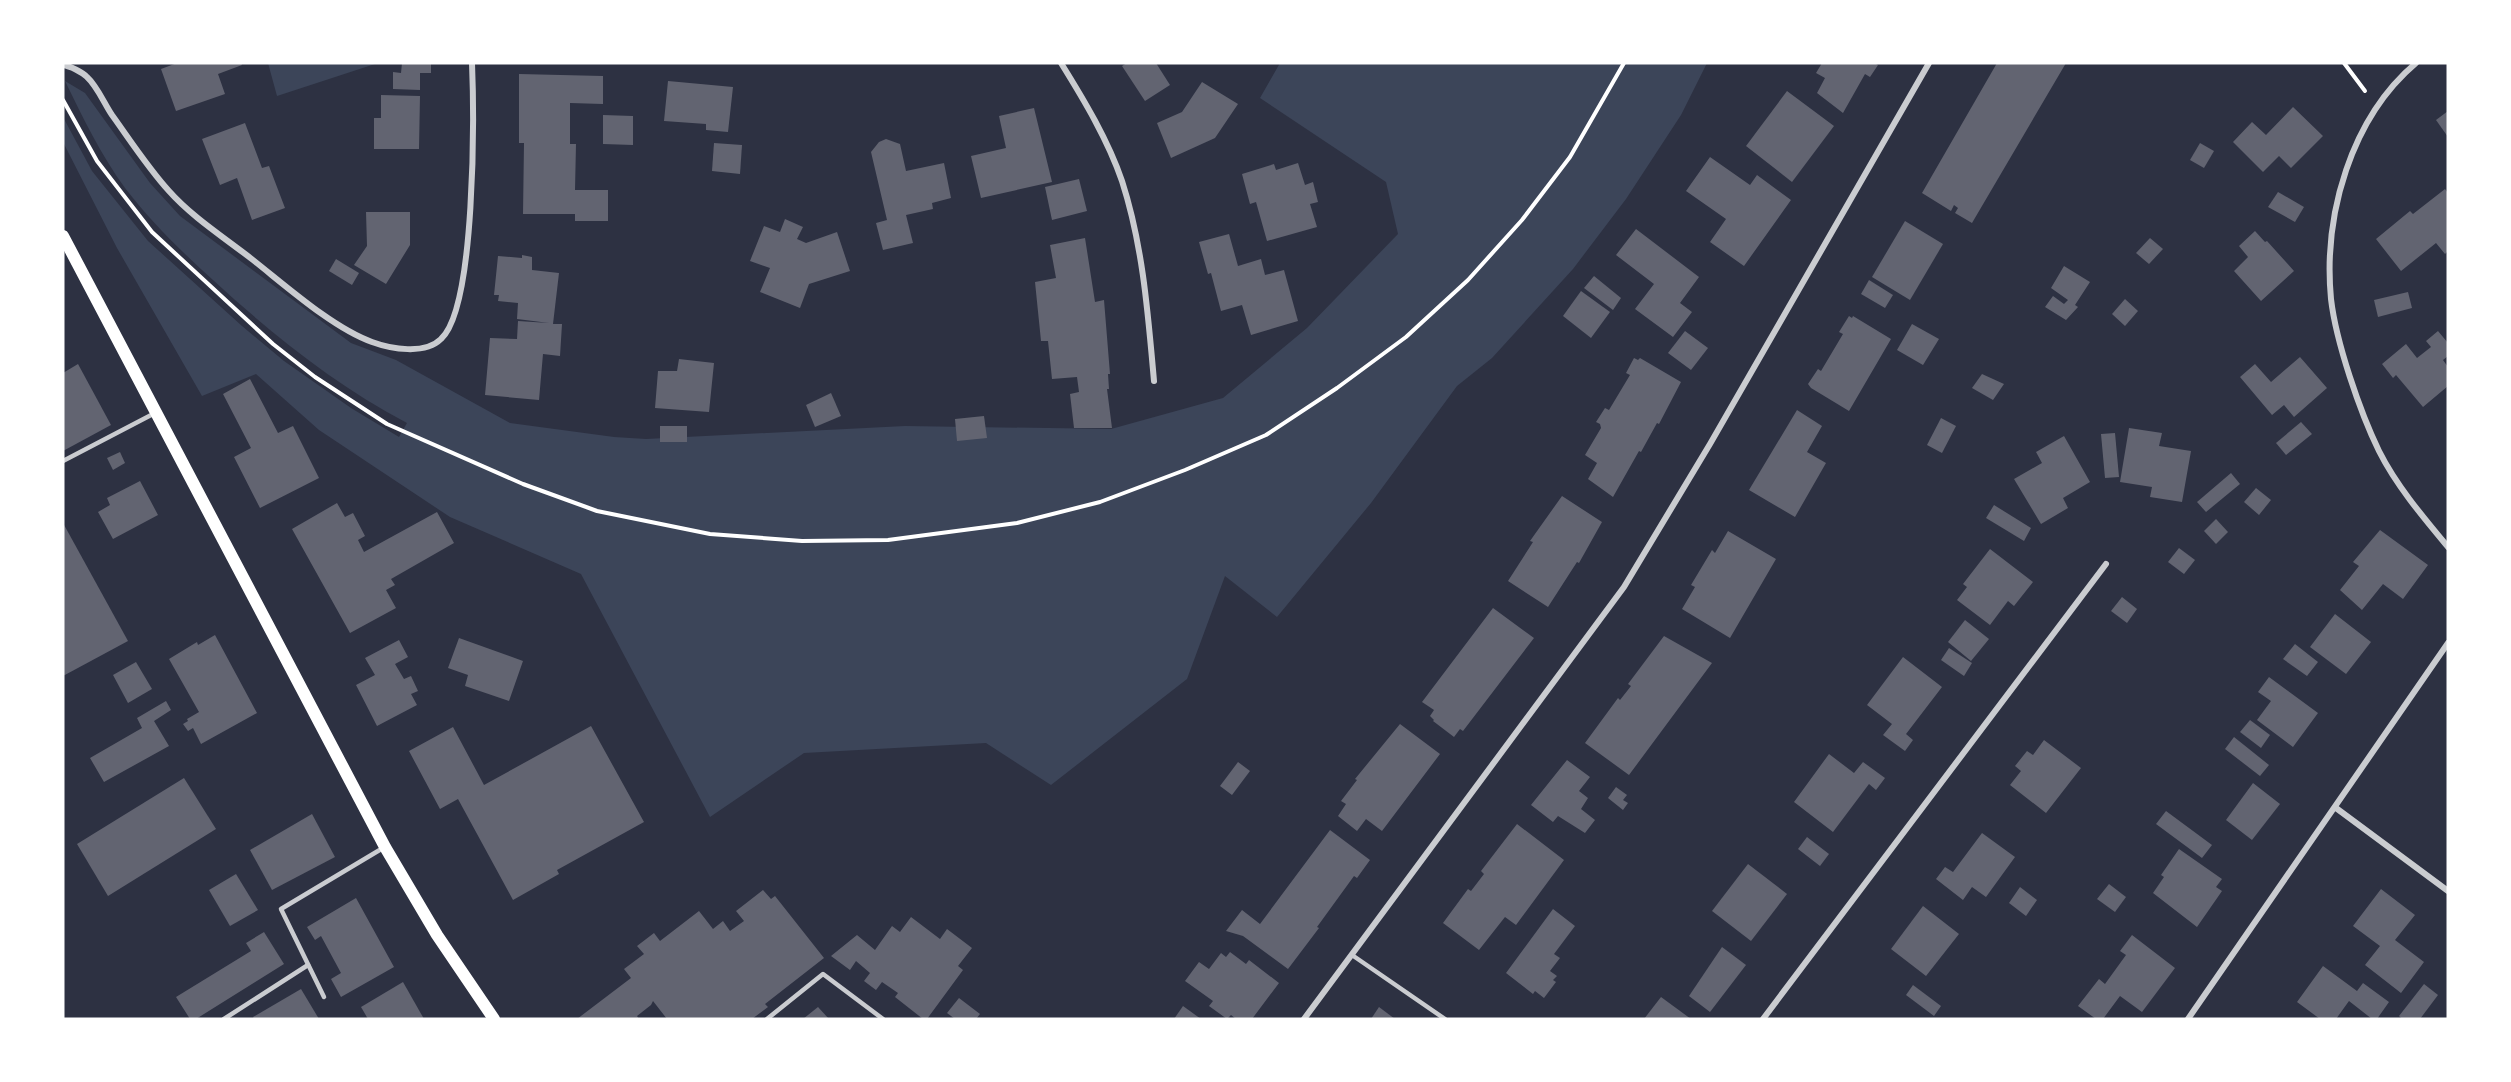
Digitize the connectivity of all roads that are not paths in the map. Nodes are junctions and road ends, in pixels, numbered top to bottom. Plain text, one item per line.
1 (472, 63) edge
2 (1061, 63) edge
3 (1929, 63) edge
4 (2416, 63) edge
5 (63, 65) edge
6 (63, 236) edge
7 (1154, 381) dead end
8 (155, 413) junction
9 (63, 461) edge
10 (2448, 547) edge
11 (2106, 564) dead end
12 (2448, 643) edge
13 (2336, 808) junction
14 (385, 847) junction
15 (2448, 891) edge
16 (1352, 955) junction
17 (308, 965) junction
18 (324, 997) dead end
19 (224, 1019) edge
20 (494, 1019) edge
21 (767, 1019) edge
22 (883, 1019) edge
23 (1304, 1019) edge
24 (1445, 1019) edge
25 (1763, 1019) edge
26 (2188, 1019) edge

1 - 5 street
2 - 7 street
3 - 16 street
4 - 10 street
6 - 8 main road
8 - 9 lane
8 - 14 main road
11 - 25 street
12 - 13 street
13 - 15 street
13 - 26 street
14 - 17 lane
14 - 20 main road
16 - 23 street
16 - 24 lane
17 - 18 lane
17 - 19 lane
21 - 22 lane

